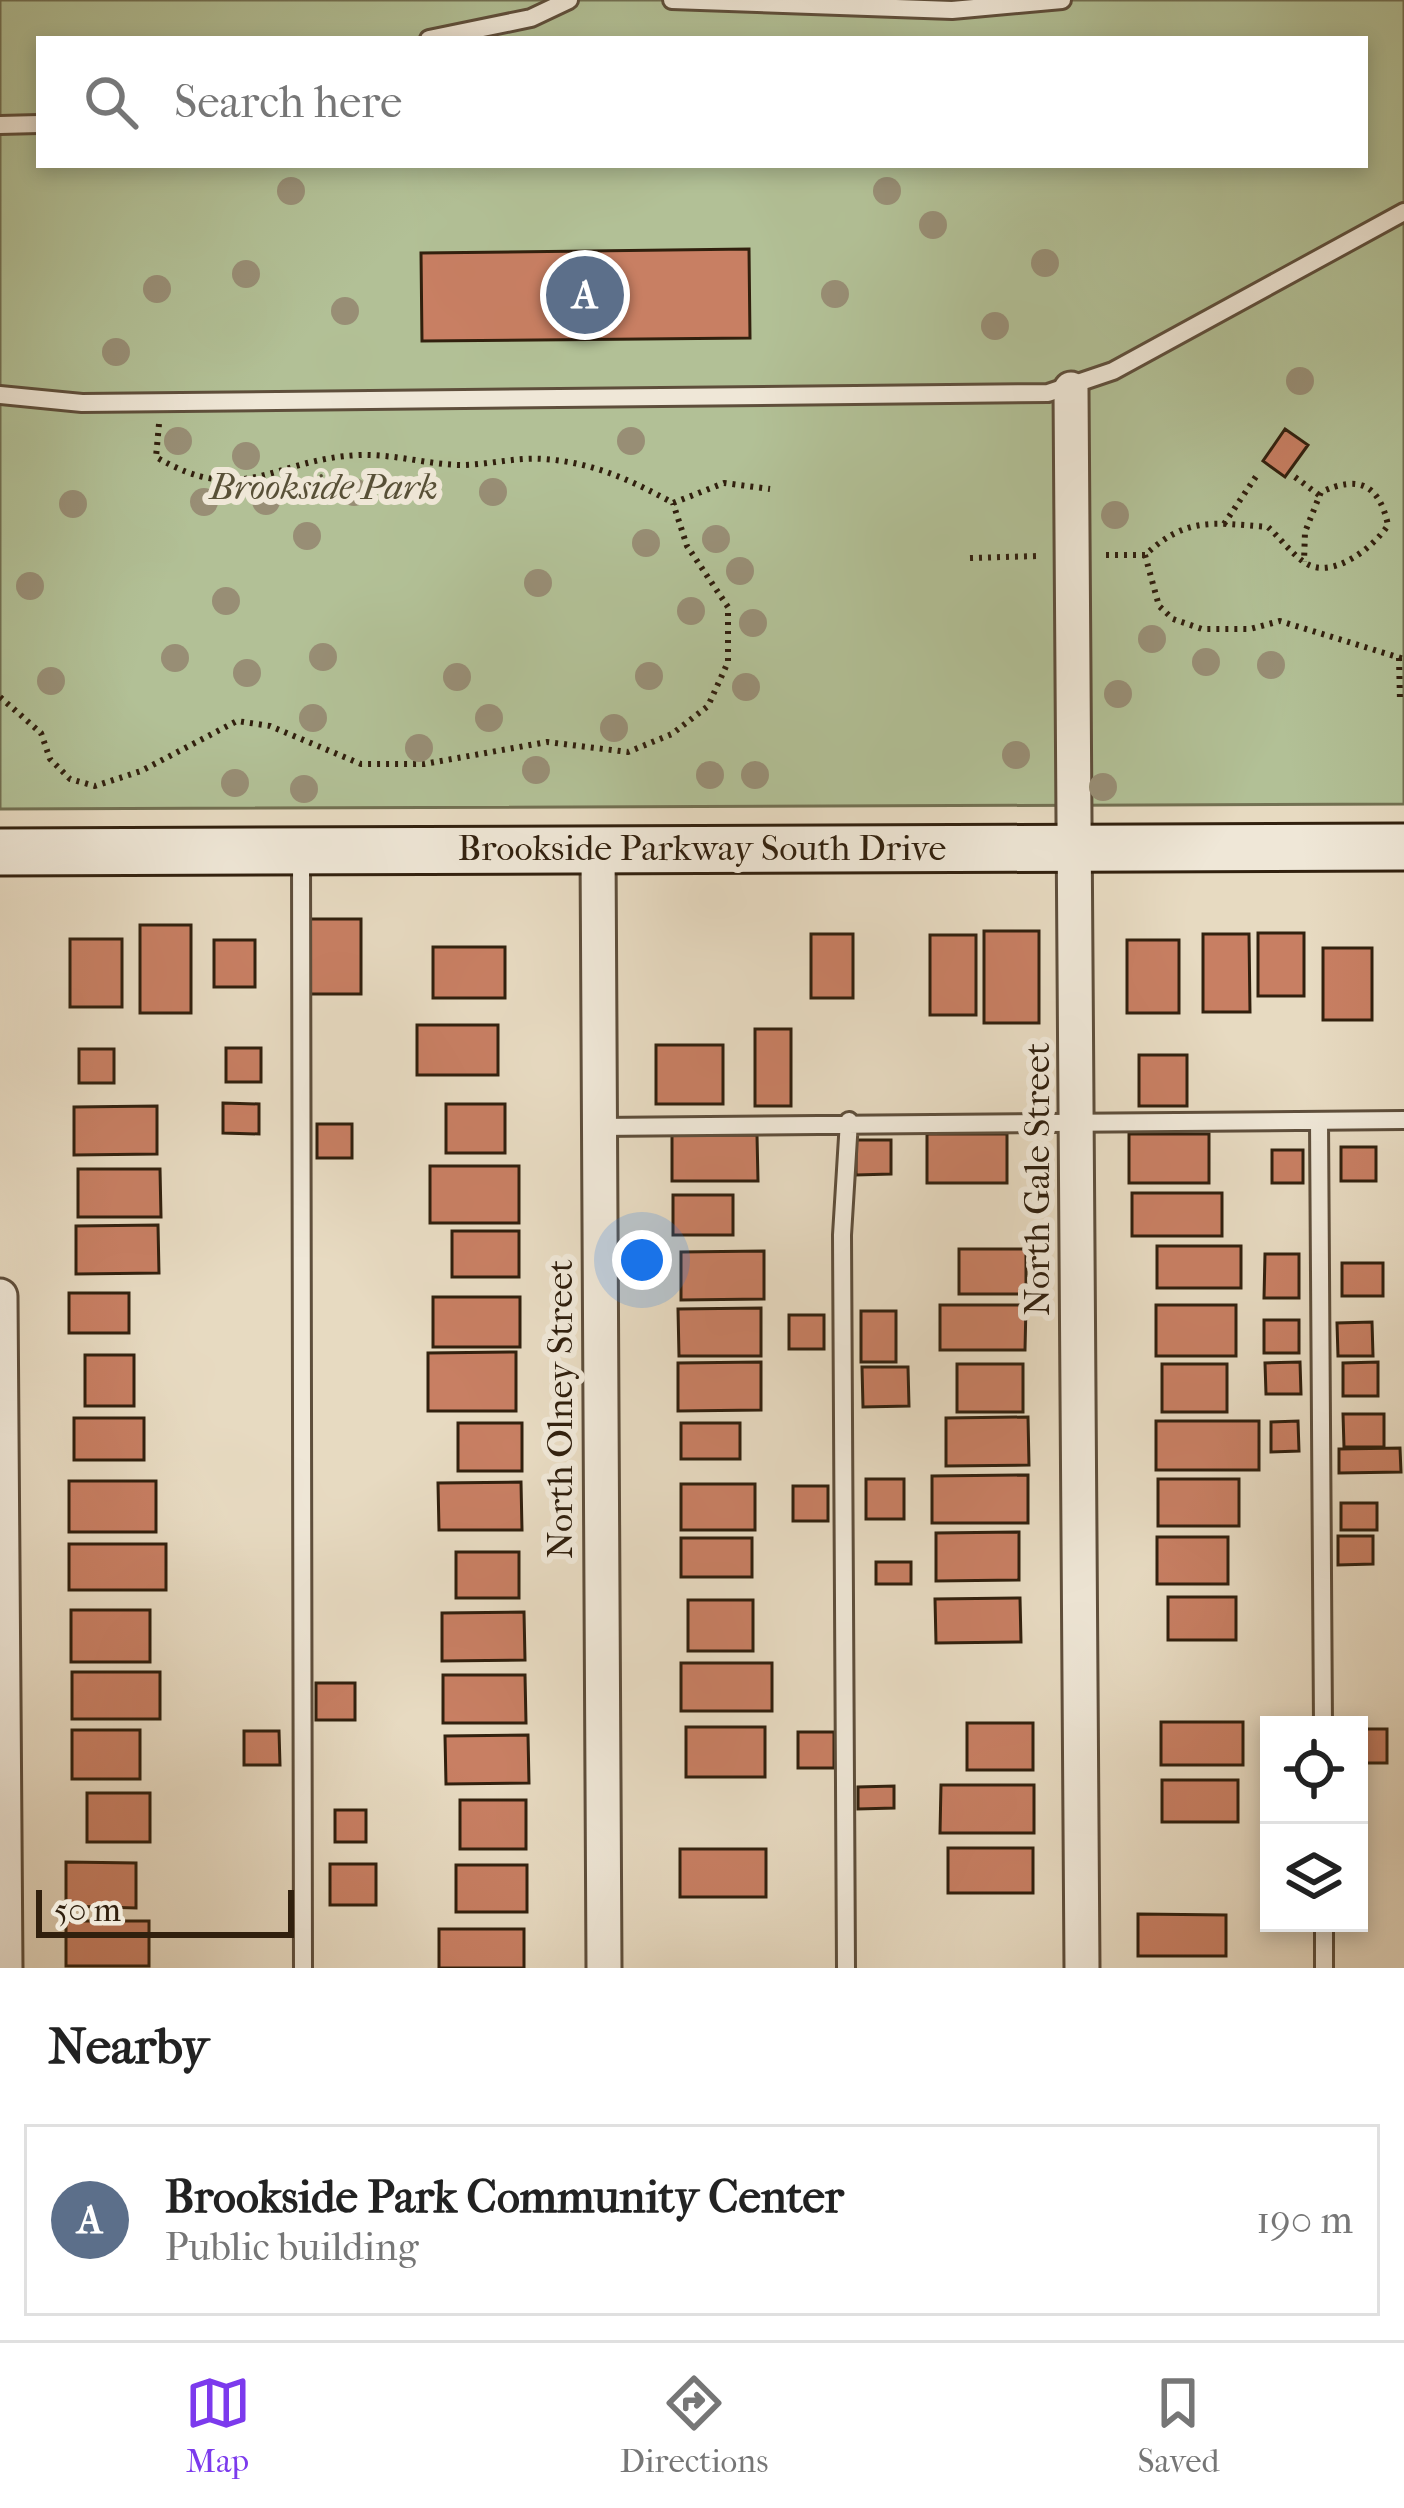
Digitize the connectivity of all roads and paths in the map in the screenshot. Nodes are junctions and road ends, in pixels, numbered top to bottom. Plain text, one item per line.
1 (569, 0) edge
2 (672, 0) edge
3 (1062, 0) edge
4 (444, 36) edge
5 (36, 124) edge
6 (0, 125) edge
7 (1404, 212) edge
8 (1071, 389) junction
9 (0, 395) edge
10 (160, 403) junction
11 (1259, 472) dead end
12 (1295, 478) dead end
13 (770, 489) dead end
14 (1319, 495) junction
15 (673, 503) junction
16 (1224, 524) junction
17 (1144, 555) junction
18 (1072, 556) junction
19 (970, 558) dead end
20 (1304, 562) junction
21 (1402, 659) edge
22 (0, 697) edge
23 (1400, 701) dead end
24 (1074, 847) junction
25 (1404, 847) edge
26 (598, 848) junction
27 (302, 850) junction
28 (0, 852) edge
29 (1404, 1120) edge
30 (849, 1121) junction
31 (1319, 1121) junction
32 (1076, 1124) junction
33 (597, 1127) junction
34 (0, 1296) edge
35 (1323, 1716) edge
36 (1324, 1932) edge
37 (5, 1968) edge
38 (303, 1968) edge
39 (604, 1968) edge
40 (846, 1968) edge
41 (1082, 1968) edge
42 (1324, 1968) edge

1 - 4 lane
2 - 3 lane
5 - 6 lane
7 - 8 lane
8 - 10 lane
8 - 18 street, North Gale Street
9 - 10 lane
10 - 15 path
11 - 16 path
12 - 14 path
13 - 15 path
14 - 20 path
14 - 20 path
15 - 22 path
16 - 17 path
16 - 20 path
17 - 18 path
17 - 21 path
18 - 19 path
18 - 24 street, North Gale Street
21 - 23 path
24 - 25 main road, Brookside Parkway South Drive
24 - 26 main road, Brookside Parkway South Drive
24 - 32 street, North Gale Street
26 - 27 main road, Brookside Parkway South Drive
26 - 33 street, North Olney Street
27 - 28 main road, Brookside Parkway South Drive
27 - 38 lane
29 - 31 lane
30 - 32 lane
30 - 33 lane
30 - 40 lane
31 - 32 lane
31 - 35 lane
32 - 41 street, North Gale Street
33 - 39 street, North Olney Street
34 - 37 street
36 - 42 lane

